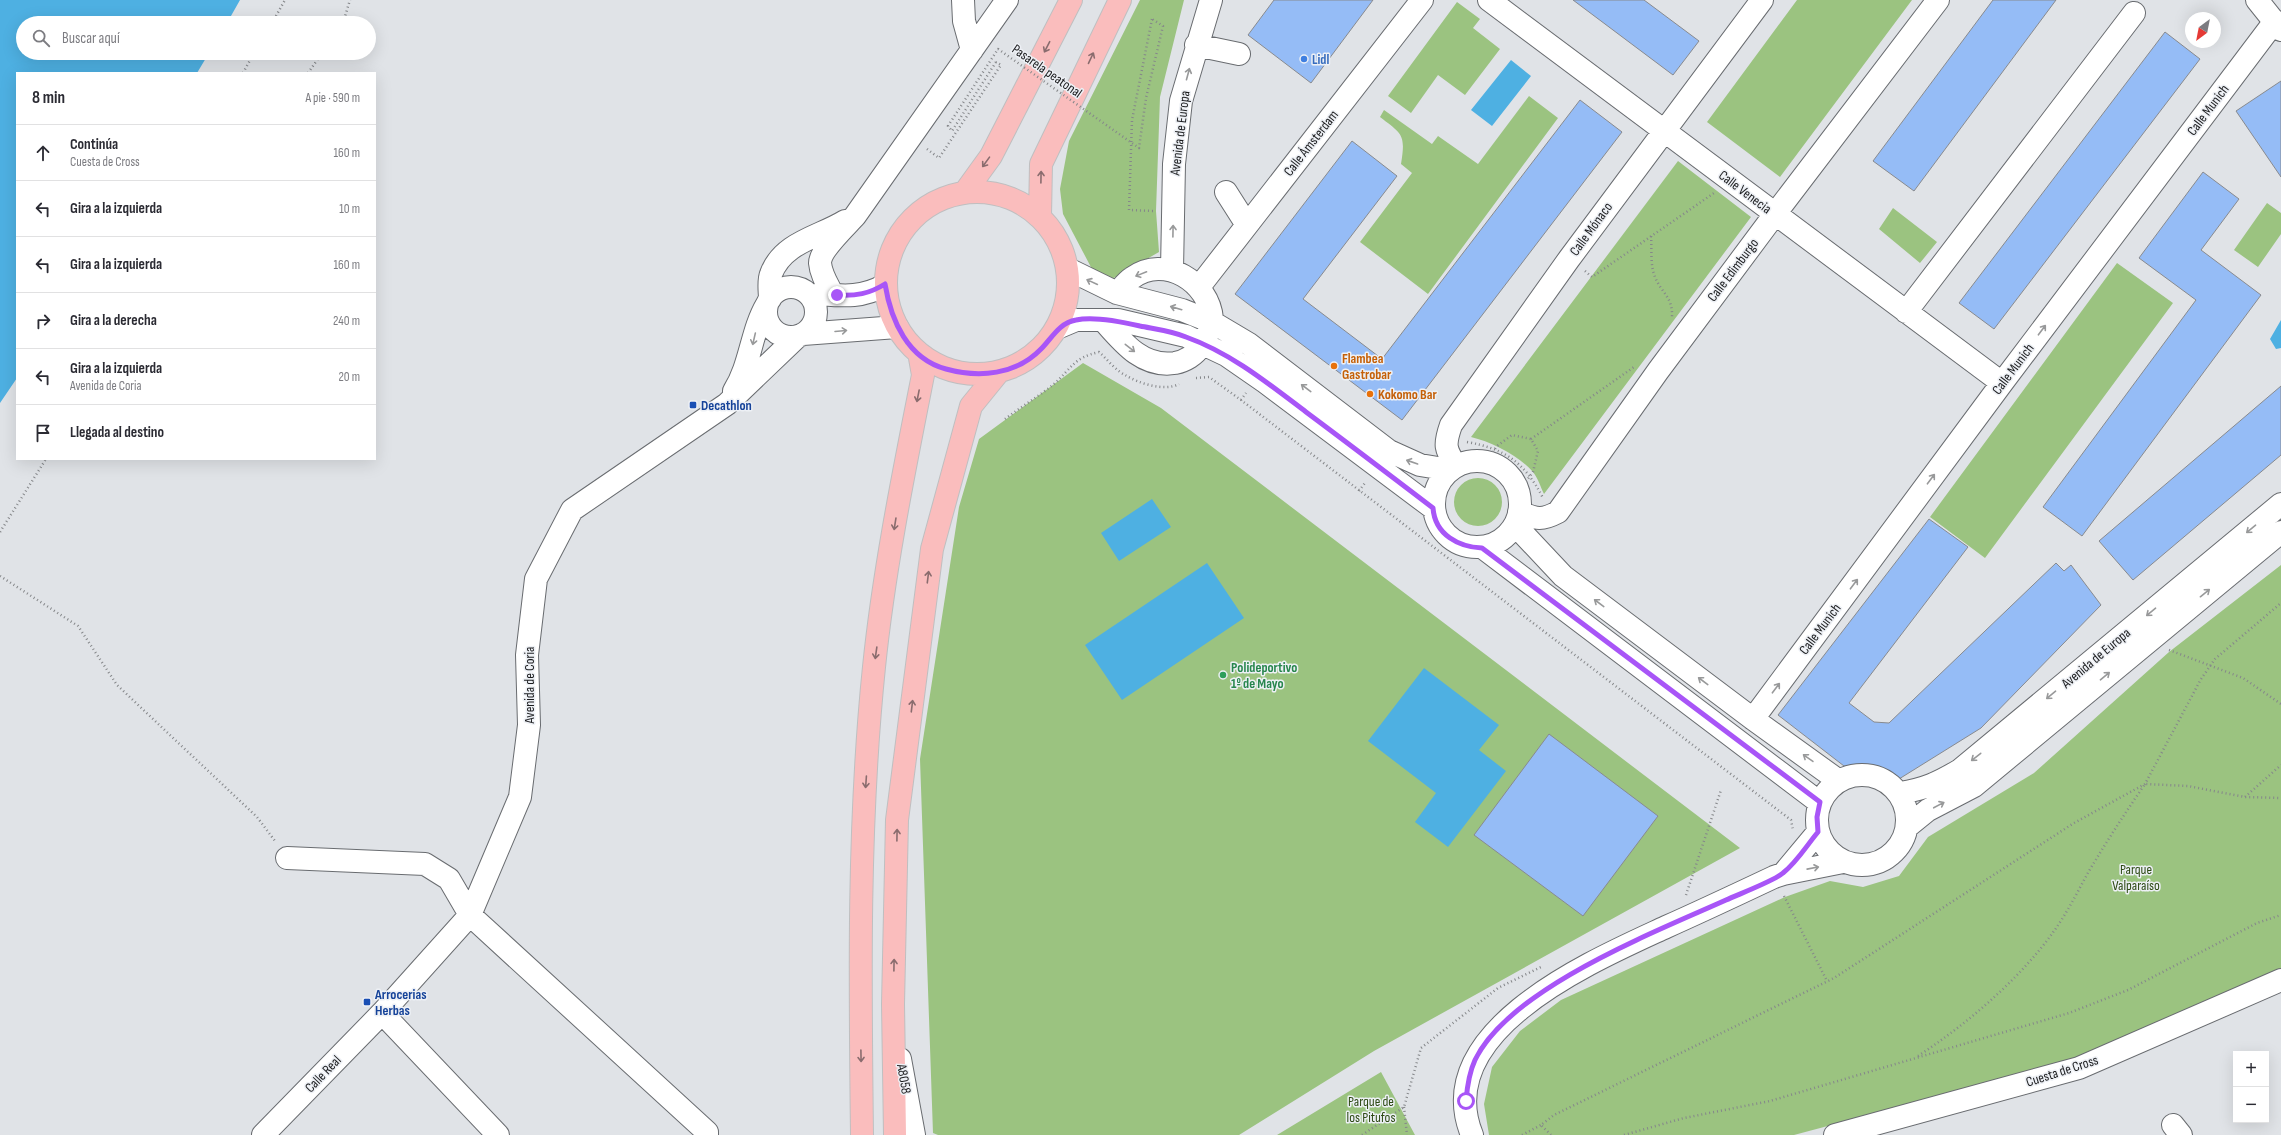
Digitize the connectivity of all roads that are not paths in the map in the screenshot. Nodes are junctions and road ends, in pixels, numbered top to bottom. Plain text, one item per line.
1 (963, 0) edge
2 (1007, 0) edge
3 (1071, 0) edge
4 (1120, 0) edge
5 (1211, 0) edge
6 (1422, 0) edge
7 (1489, 0) edge
8 (1762, 0) edge
9 (1938, 0) edge
10 (2257, 0) edge
11 (2134, 13) dead end
12 (2278, 25) edge
13 (1196, 45) junction
14 (972, 50) junction
15 (1239, 54) dead end
16 (1663, 130) junction
17 (965, 192) junction
18 (1226, 192) dead end
19 (1775, 214) junction
20 (855, 216) junction
21 (1040, 216) junction
22 (1247, 226) junction
23 (826, 248) junction
24 (1068, 270) junction
25 (1172, 270) junction
26 (885, 284) junction
27 (1199, 287) junction
28 (808, 293) junction
29 (1117, 293) junction
30 (833, 295) junction
31 (769, 301) junction
32 (1906, 312) junction
33 (1104, 320) junction
34 (1212, 322) junction
35 (897, 327) junction
36 (1058, 328) junction
37 (800, 335) junction
38 (1202, 344) junction
39 (920, 358) junction
40 (997, 374) junction
41 (2002, 383) junction
42 (726, 404) junction
43 (1453, 468) junction
44 (1521, 501) junction
45 (2281, 504) edge
46 (1433, 508) junction
47 (2281, 532) edge
48 (1482, 548) junction
49 (1753, 719) junction
50 (1839, 781) junction
51 (1900, 793) junction
52 (1820, 802) junction
53 (1907, 827) junction
54 (1818, 832) junction
55 (287, 858) road end
56 (1843, 862) junction
57 (1778, 876) junction
58 (470, 915) junction
59 (2281, 980) edge
60 (382, 1013) junction
61 (894, 1022) junction
62 (263, 1135) edge
63 (498, 1135) edge
64 (707, 1135) edge
65 (862, 1135) edge
66 (895, 1135) edge
67 (914, 1135) edge
68 (1472, 1135) edge
69 (1834, 1135) edge

1 - 14 street
2 - 14 street
3 -> 17 main road
21 -> 4 main road
5 - 13 street, Avenida de Europa
6 - 22 street, Calle Ámsterdam
7 - 16 street, Calle Venecia
8 - 16 street, Calle Mónaco
9 - 19 street, Calle Edimburgo
10 - 12 street
11 - 32 street
41 -> 12 street, Calle Munich
13 - 15 street
25 -> 13 street, Avenida de Europa
14 - 20 street
16 - 19 street, Calle Venecia
16 - 43 street, Calle Mónaco
17 - 21 main road
17 - 26 main road
18 - 22 street
19 - 32 street, Calle Venecia
19 - 44 street, Calle Edimburgo
20 - 23 street
20 - 31 street
21 - 24 main road
22 - 27 street, Calle Ámsterdam
23 - 28 street
23 - 30 street
29 -> 24 street
24 - 36 main road
25 - 27 street
25 -> 29 street
26 - 30 street
26 - 35 main road
27 - 34 street
28 - 30 street
28 - 31 street
28 - 37 street
34 -> 29 street
31 - 37 street
31 -> 42 street, Avenida de Coria
32 - 41 street, Calle Venecia
33 - 36 street
33 - 38 street
33 -> 38 street
34 - 38 street
43 -> 34 street
37 -> 35 street
35 - 39 main road
36 - 40 main road
37 - 42 street, Avenida de Coria
38 - 46 street
39 - 40 main road
39 -> 65 main road
61 -> 40 main road
49 -> 41 street, Calle Munich
42 - 58 street, Avenida de Coria
43 - 44 street
43 - 46 street
44 - 48 street
49 -> 44 street
45 -> 51 street, Avenida de Europa
46 - 48 street
53 -> 47 street, Avenida de Europa
48 - 52 street
50 -> 49 street
50 - 51 street
50 - 52 street
51 - 53 street
52 - 54 street
53 - 56 street
54 - 56 street
54 - 57 street
55 - 58 street
57 -> 56 street
57 - 68 street
58 - 60 street, Avenida de Coria
58 - 64 street
59 - 69 street, Cuesta de Cross
60 - 62 street, Calle Real
60 - 63 street
61 - 66 main road
61 - 67 street, A8058

